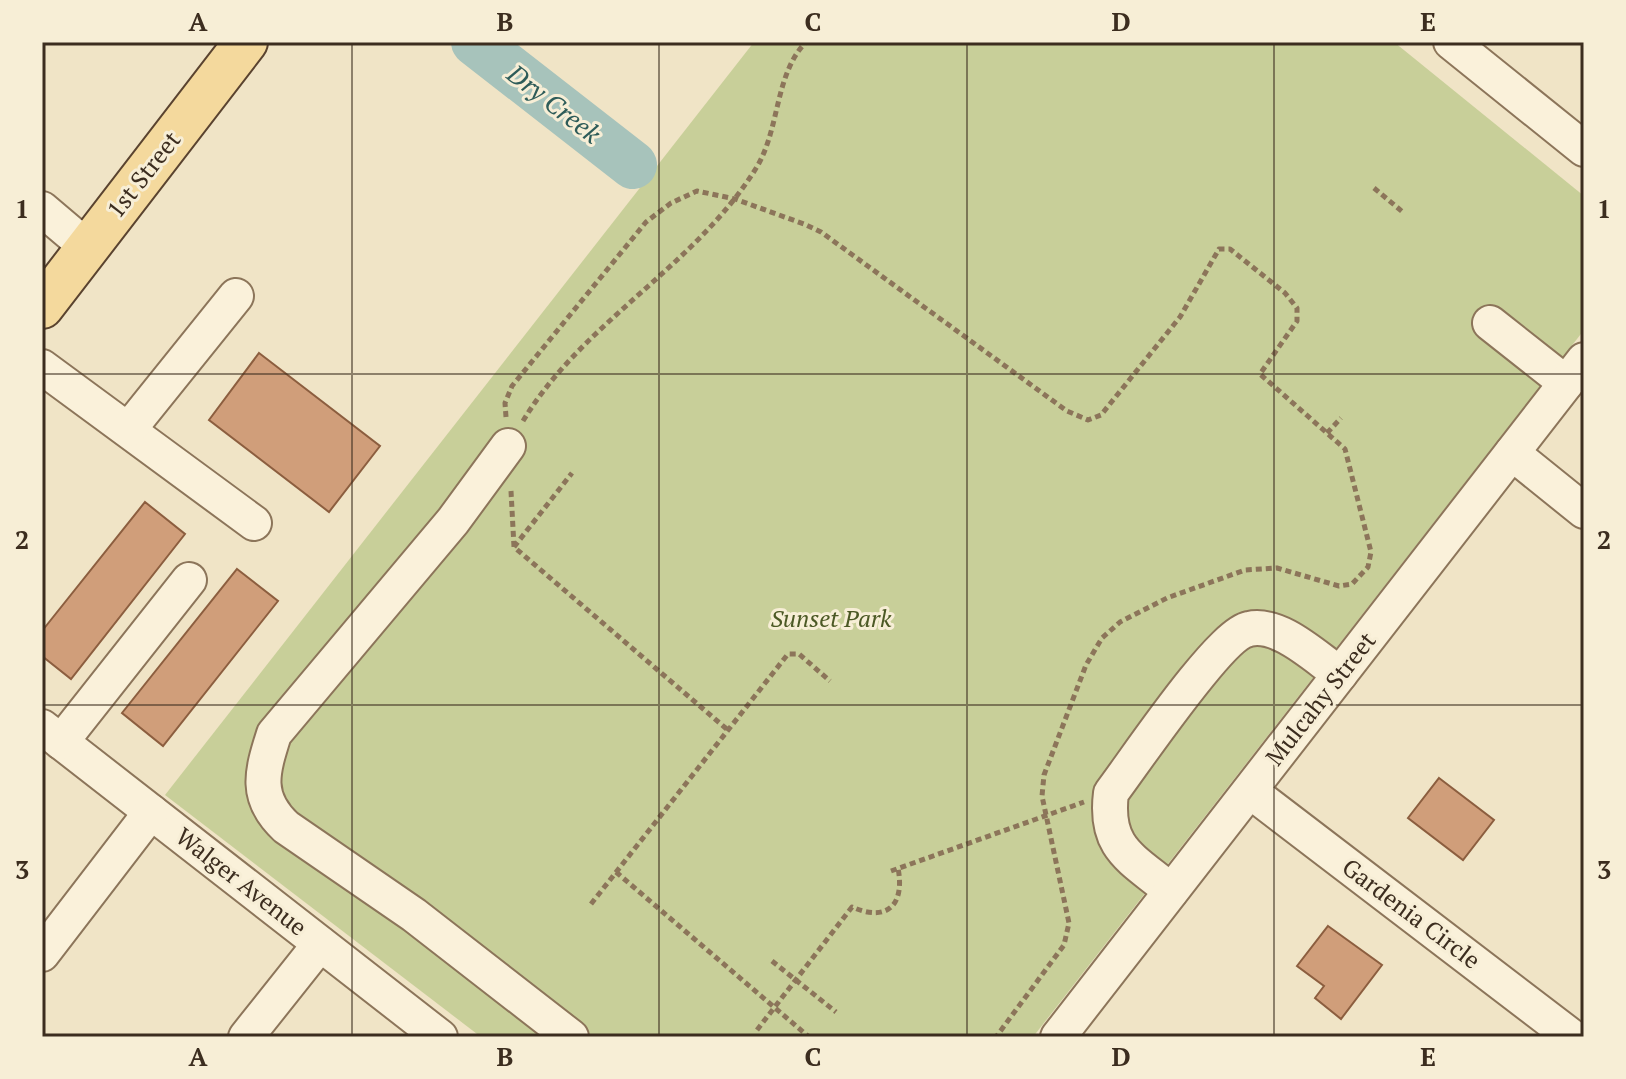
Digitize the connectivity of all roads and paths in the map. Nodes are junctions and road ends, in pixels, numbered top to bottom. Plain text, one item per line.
1 (246, 42) edge
2 (806, 42) edge
3 (1451, 42) edge
4 (1584, 149) edge
5 (1374, 188) dead end
6 (735, 199) junction
7 (42, 209) edge
8 (1404, 213) dead end
9 (88, 248) junction
10 (236, 296) dead end
11 (42, 307) edge
12 (1490, 323) dead end
13 (42, 367) edge
14 (1575, 372) edge
15 (1341, 418) dead end
16 (129, 429) junction
17 (1327, 433) junction
18 (508, 446) junction
19 (1512, 453) junction
20 (572, 473) dead end
21 (1584, 511) edge
22 (254, 523) dead end
23 (514, 547) junction
24 (189, 580) dead end
25 (1340, 674) junction
26 (830, 681) dead end
27 (729, 731) junction
28 (51, 734) edge
29 (1250, 791) junction
30 (1111, 793) junction
31 (151, 812) junction
32 (1048, 815) junction
33 (616, 872) junction
34 (1171, 891) junction
35 (591, 904) dead end
36 (320, 944) junction
37 (42, 954) edge
38 (772, 961) dead end
39 (795, 980) junction
40 (773, 1009) junction
41 (836, 1012) dead end
42 (757, 1030) dead end
43 (246, 1037) edge
44 (440, 1037) edge
45 (571, 1037) edge
46 (809, 1037) edge
47 (996, 1037) edge
48 (1058, 1037) edge
49 (1572, 1037) edge

1 - 9 main road, 1st Street
2 - 6 path
3 - 4 street
5 - 8 path
6 - 17 path
6 - 18 path
6 - 18 path
7 - 9 street
9 - 11 main road, 1st Street
10 - 16 street
12 - 14 street
13 - 16 street
14 - 19 street, Mulcahy Street
15 - 17 path
16 - 22 street
17 - 32 path
18 - 23 path
18 - 45 street
19 - 21 street
19 - 25 street, Mulcahy Street
20 - 23 path
23 - 27 path
24 - 28 street
25 - 29 street, Mulcahy Street
25 - 30 street
26 - 27 path
27 - 33 path
28 - 31 street, Walger Avenue
29 - 34 street, Mulcahy Street
29 - 49 street, Gardenia Circle
30 - 32 path
30 - 34 street
31 - 36 street, Walger Avenue
31 - 37 street
32 - 39 path
32 - 47 path
33 - 35 path
33 - 40 path
34 - 48 street, Mulcahy Street
36 - 43 street
36 - 44 street, Walger Avenue
38 - 39 path
39 - 40 path
39 - 41 path
40 - 42 path
40 - 46 path

